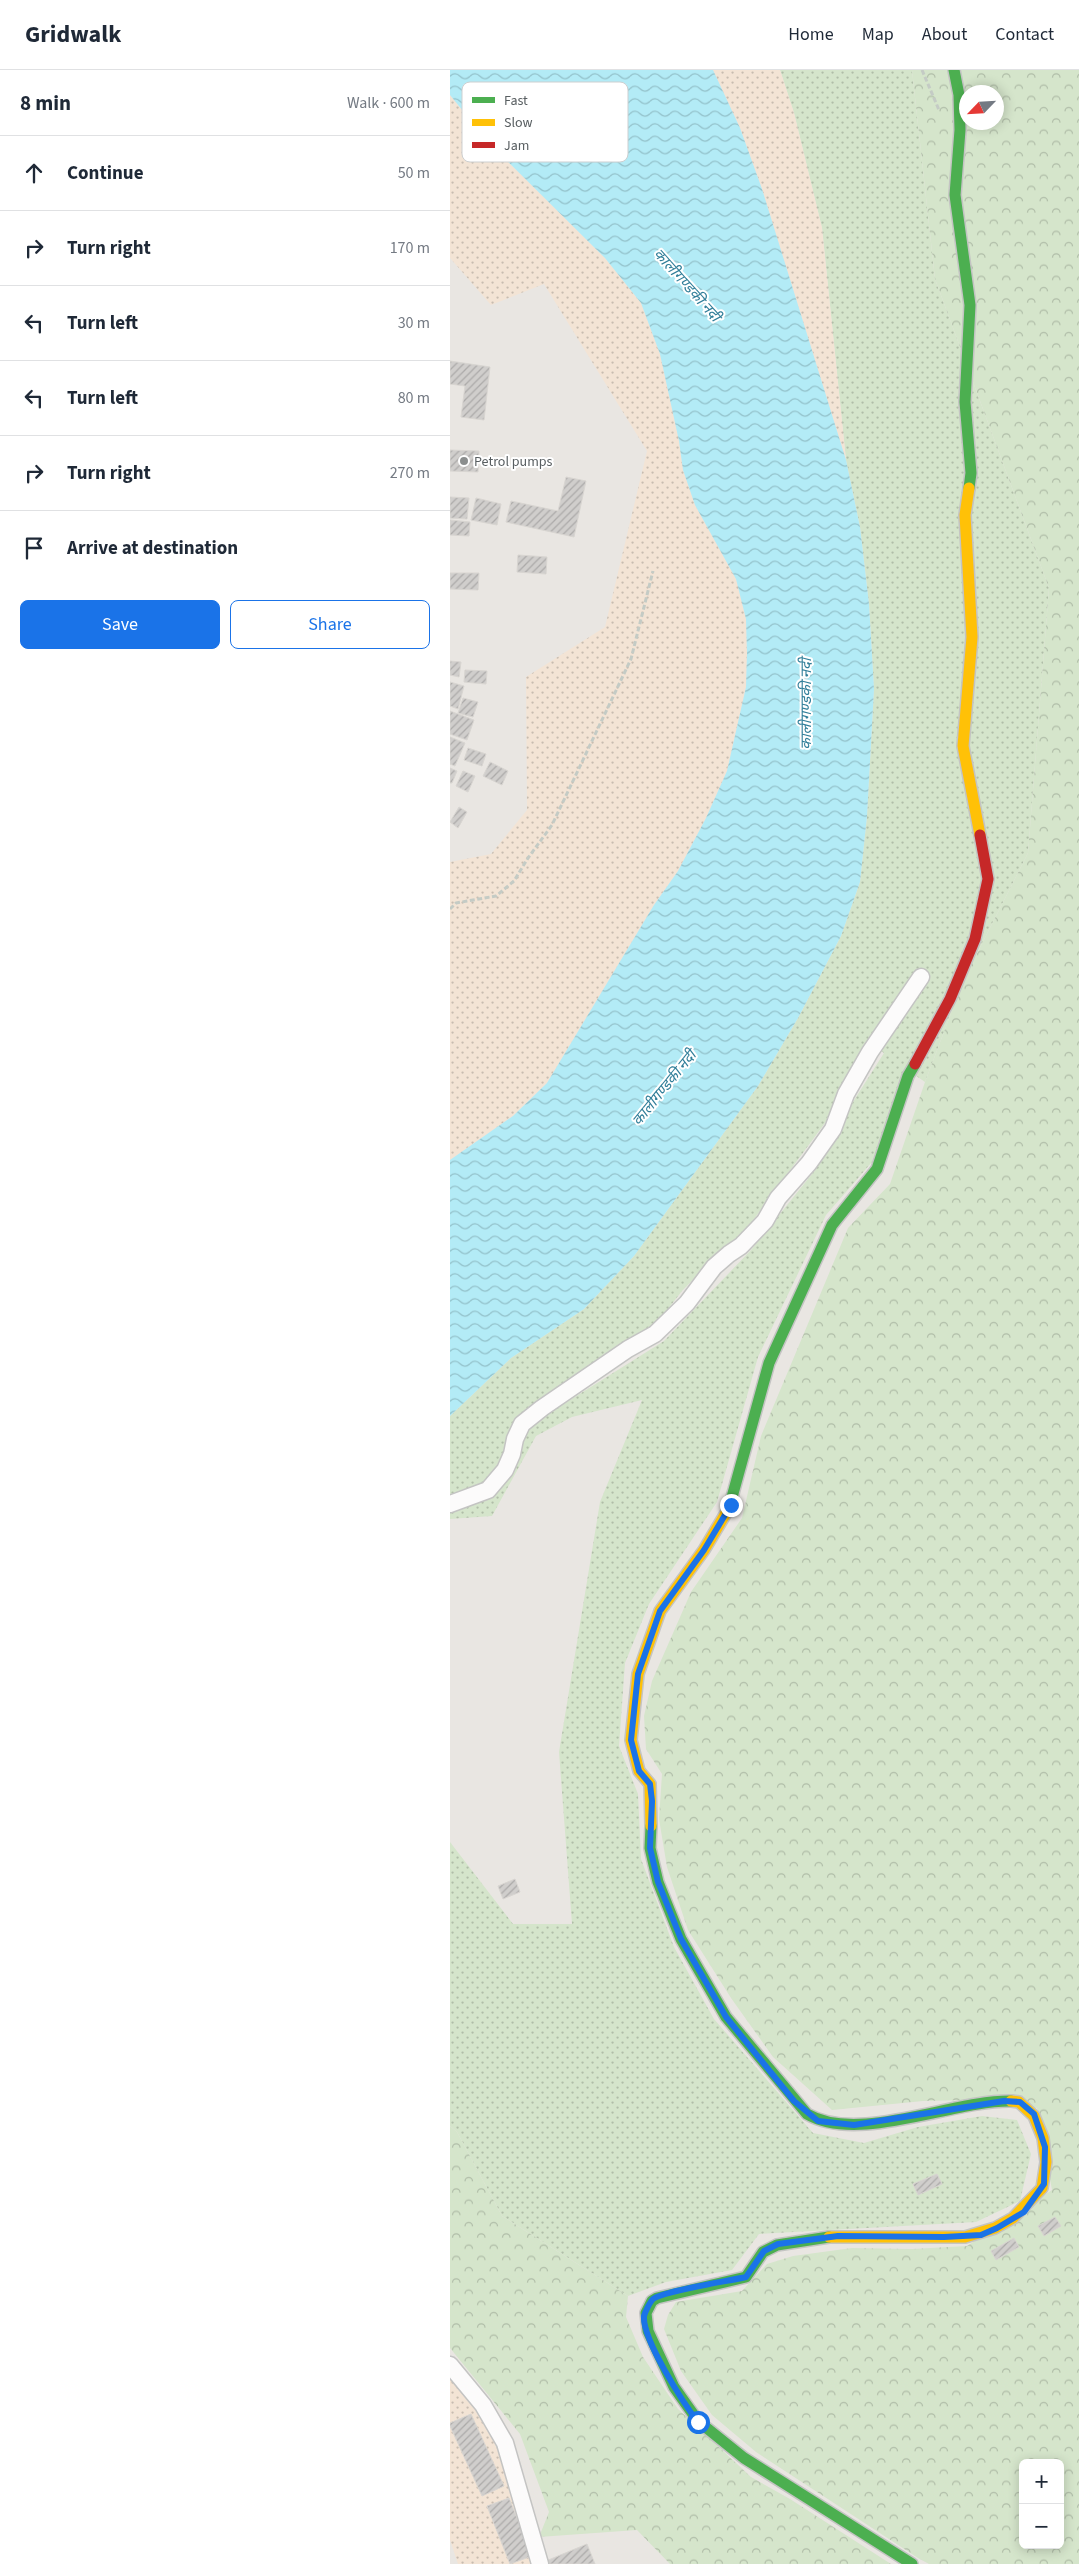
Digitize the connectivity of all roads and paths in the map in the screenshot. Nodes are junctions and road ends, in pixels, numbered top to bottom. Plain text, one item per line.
1 (954, 70) edge
2 (653, 571) dead end
3 (450, 909) edge
4 (921, 977) dead end
5 (450, 1504) edge
6 (450, 2365) edge
7 (540, 2564) edge
8 (912, 2564) edge

1 - 8 street
2 - 3 path
4 - 5 street
6 - 7 street

